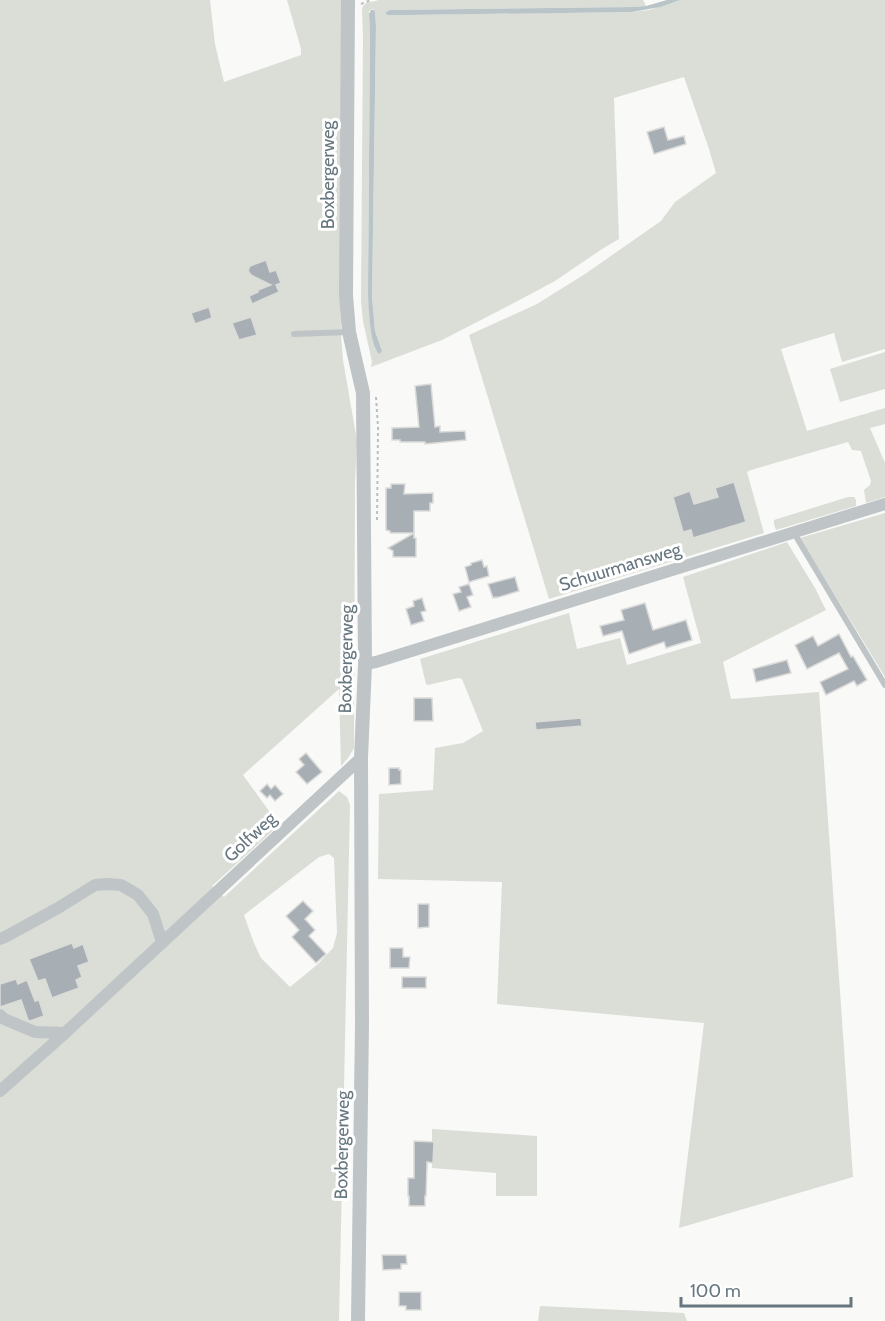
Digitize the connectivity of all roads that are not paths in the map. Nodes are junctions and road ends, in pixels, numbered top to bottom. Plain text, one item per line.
1 (348, 0) edge
2 (349, 332) junction
3 (294, 334) dead end
4 (885, 504) edge
5 (794, 533) junction
6 (365, 664) junction
7 (885, 685) edge
8 (361, 758) junction
9 (0, 939) edge
10 (162, 942) junction
11 (0, 1015) edge
12 (65, 1032) junction
13 (0, 1091) edge
14 (358, 1321) edge

1 - 2 street, Boxbergerweg
2 - 3 lane
2 - 6 street, Boxbergerweg
4 - 5 street, Schuurmansweg
5 - 6 street, Schuurmansweg
5 - 7 lane
6 - 8 street, Boxbergerweg
8 - 10 street, Golfweg
8 - 14 street, Boxbergerweg
9 - 10 street
10 - 12 street, Golfweg
11 - 12 street
12 - 13 street, Golfweg

